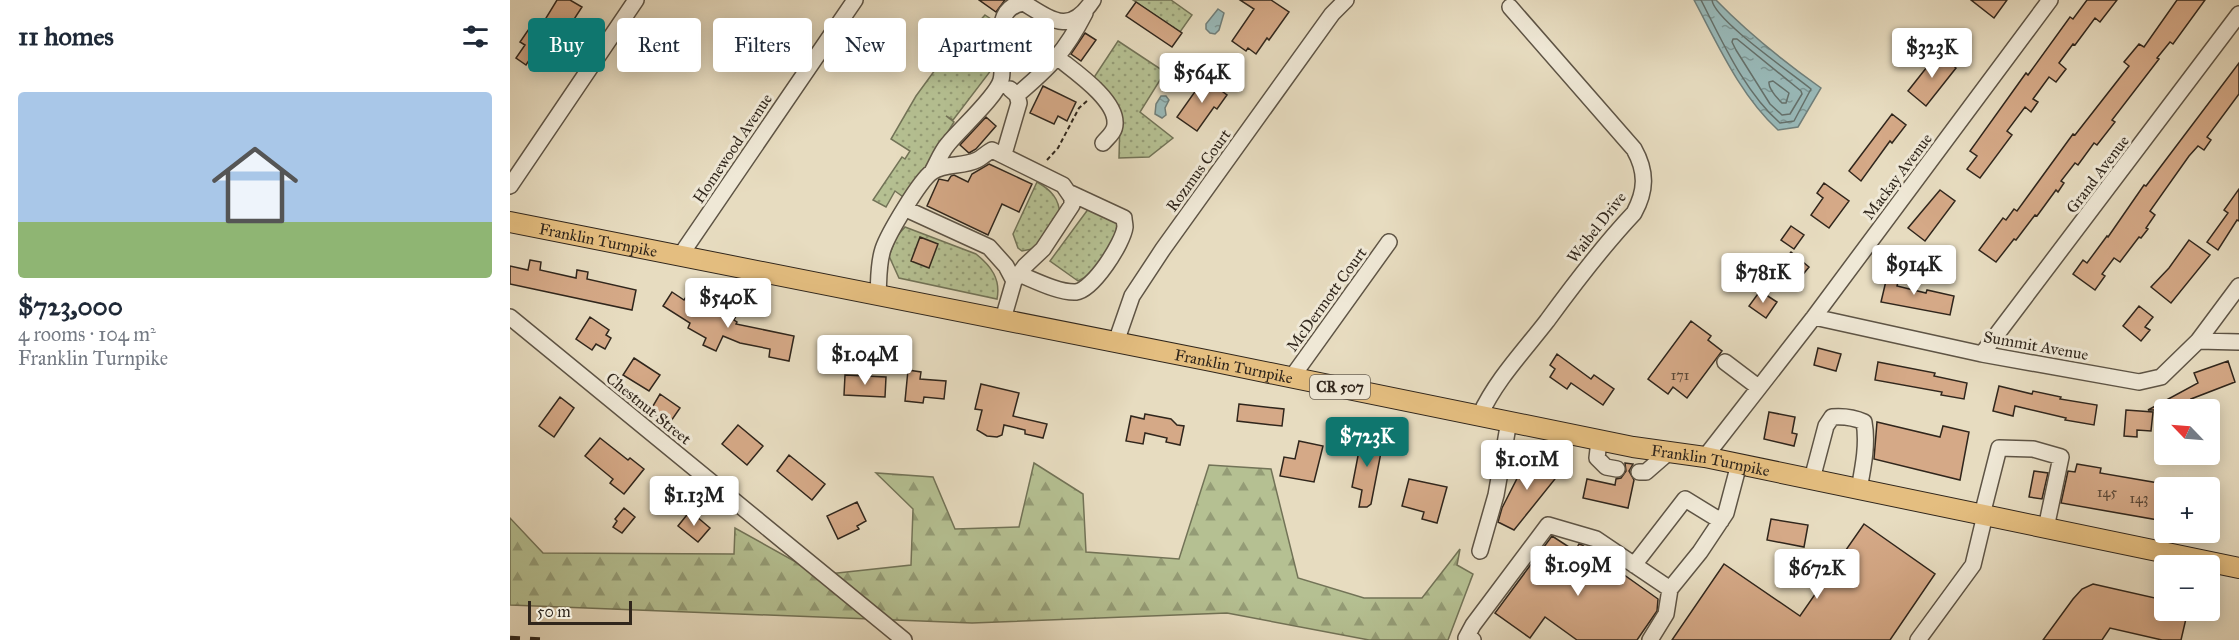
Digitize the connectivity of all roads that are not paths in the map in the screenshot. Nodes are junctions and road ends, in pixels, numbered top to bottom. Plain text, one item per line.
1 (636, 0) edge
2 (855, 0) edge
3 (1346, 0) edge
4 (2050, 0) edge
5 (1091, 3) edge
6 (1510, 7) dead end
7 (2239, 14) edge
8 (1058, 58) junction
9 (1001, 82) junction
10 (1017, 95) junction
11 (1103, 143) dead end
12 (1004, 154) junction
13 (932, 172) junction
14 (510, 186) edge
15 (1068, 192) junction
16 (906, 209) junction
17 (510, 222) edge
18 (1389, 242) dead end
19 (680, 256) junction
20 (1016, 278) junction
21 (2239, 286) edge
22 (878, 295) junction
23 (510, 317) edge
24 (1814, 317) junction
25 (1003, 319) junction
26 (2198, 341) junction
27 (1116, 342) junction
28 (2239, 342) edge
29 (1982, 354) junction
30 (1725, 362) dead end
31 (1292, 377) junction
32 (1758, 387) junction
33 (1480, 415) junction
34 (1509, 421) junction
35 (1599, 441) junction
36 (1669, 452) junction
37 (1705, 457) junction
38 (1739, 465) junction
39 (1617, 469) dead end
40 (1639, 472) dead end
41 (1812, 479) junction
42 (1859, 489) junction
43 (1984, 515) junction
44 (1721, 521) junction
45 (2046, 528) junction
46 (1480, 551) dead end
47 (1634, 565) junction
48 (2239, 568) edge
49 (1670, 589) junction
50 (904, 640) edge
51 (1473, 640) edge
52 (1650, 640) edge
53 (1918, 640) edge

1 - 14 street
2 - 19 street, Homewood Avenue
3 - 27 street, Rozmus Court
4 - 24 street, Mackay Avenue
5 - 8 street
5 - 9 street
6 - 33 street, Waibel Drive
7 - 29 street, Grand Avenue
8 - 10 street
8 - 11 street
9 - 10 street
9 - 13 street
10 - 12 street
12 - 13 street
12 - 15 street
13 - 16 street
15 - 20 street
15 - 20 street
16 - 20 street
16 - 22 street
17 - 19 main road, Franklin Turnpike / CR 507
18 - 31 street, McDermott Court
19 - 22 main road, Franklin Turnpike / CR 507
20 - 25 street
21 - 26 street, Summit Avenue
22 - 25 main road, Franklin Turnpike / CR 507
23 - 50 street, Chestnut Street
24 - 29 street, Summit Avenue
24 - 32 street, Mackay Avenue
25 - 27 main road, Franklin Turnpike / CR 507
26 - 28 street
26 - 29 street, Summit Avenue
27 - 31 main road, Franklin Turnpike / CR 507
30 - 32 street
31 - 33 main road, Franklin Turnpike / CR 507
32 - 37 street, Mackay Avenue
33 - 34 main road, Franklin Turnpike / CR 507
34 - 35 main road, Franklin Turnpike / CR 507
34 - 46 street
35 - 36 main road, Franklin Turnpike / CR 507
35 - 39 street
36 - 37 main road, Franklin Turnpike / CR 507
36 - 40 street
37 - 38 main road, Franklin Turnpike / CR 507
38 - 41 main road, Franklin Turnpike / CR 507
38 - 44 street
41 - 42 main road, Franklin Turnpike / CR 507
41 - 42 street
42 - 43 main road, Franklin Turnpike / CR 507
43 - 45 main road, Franklin Turnpike / CR 507
43 - 45 street
43 - 53 street
44 - 47 street
44 - 49 street
45 - 48 main road, Franklin Turnpike / CR 507
47 - 49 street
47 - 51 street
49 - 52 street

